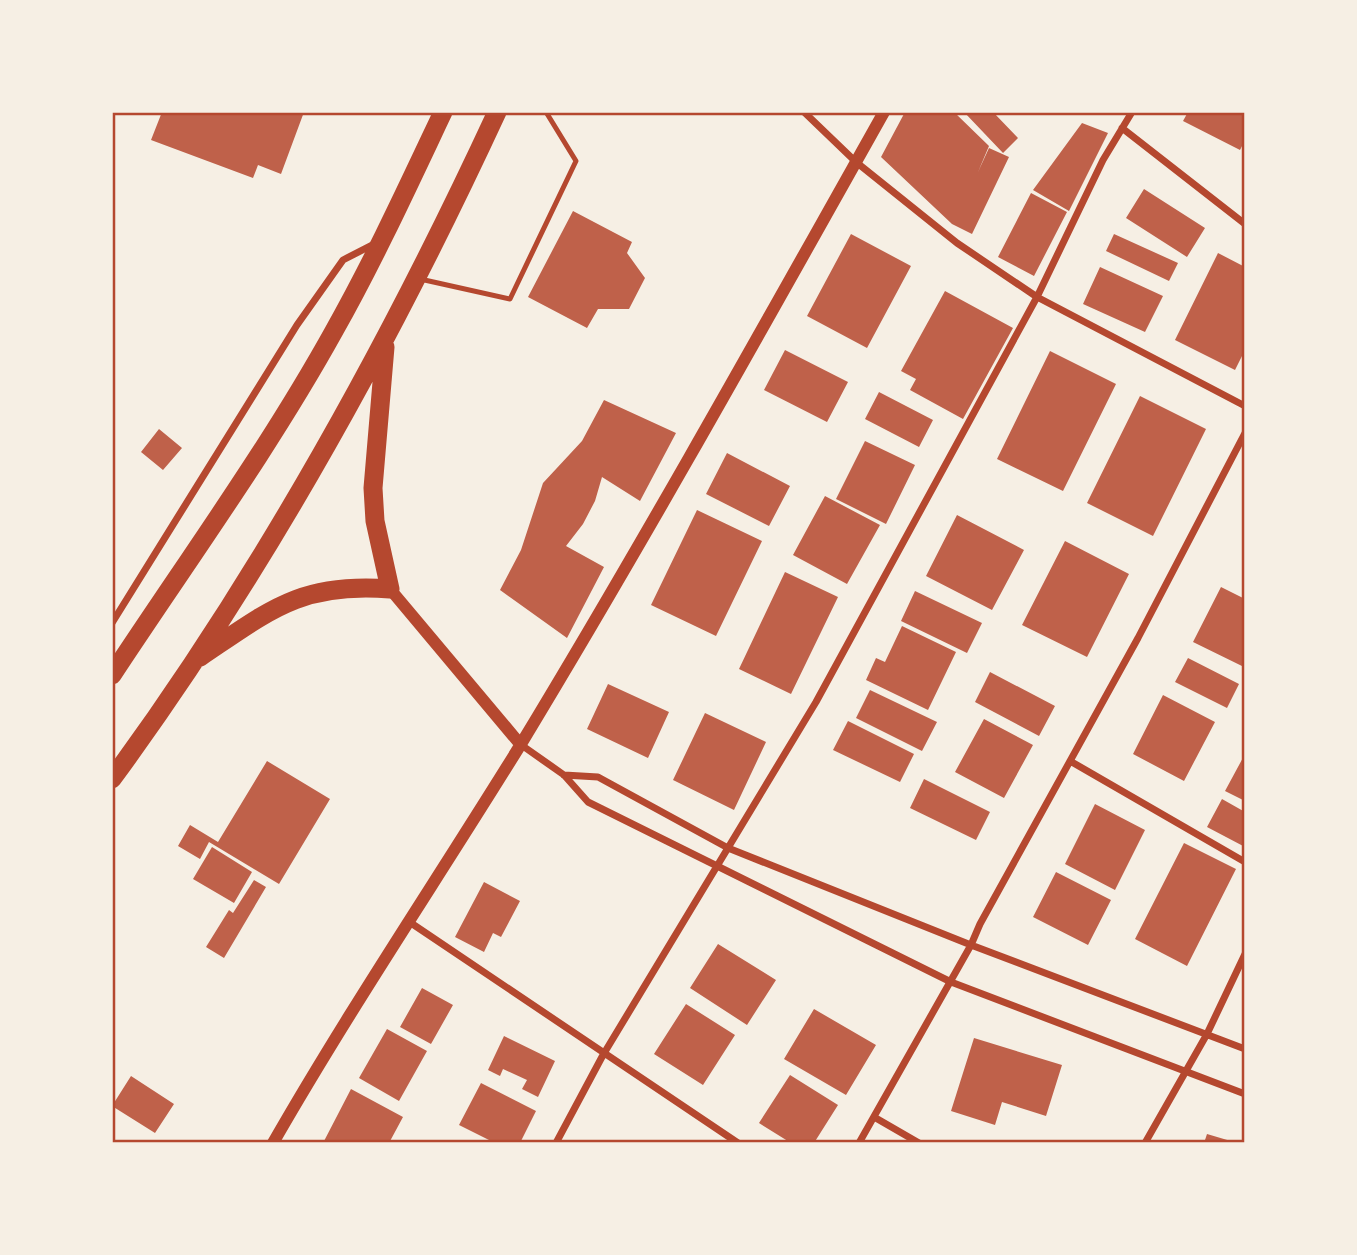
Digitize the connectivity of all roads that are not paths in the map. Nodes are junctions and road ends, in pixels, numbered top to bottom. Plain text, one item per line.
1 (443, 112) edge
2 (546, 112) edge
3 (804, 112) edge
4 (884, 112) edge
5 (1132, 112) edge
6 (492, 114) edge
7 (1122, 128) junction
8 (856, 162) junction
9 (1245, 224) edge
10 (384, 239) junction
11 (417, 279) junction
12 (1037, 297) junction
13 (386, 337) junction
14 (1245, 407) edge
15 (1245, 433) edge
16 (390, 589) junction
17 (112, 623) edge
18 (191, 664) junction
19 (112, 675) edge
20 (520, 744) junction
21 (1070, 761) junction
22 (564, 775) junction
23 (112, 779) edge
24 (728, 848) junction
25 (1245, 862) edge
26 (717, 866) junction
27 (408, 922) junction
28 (971, 945) junction
29 (1245, 954) edge
30 (951, 982) junction
31 (1208, 1034) junction
32 (1245, 1049) edge
33 (603, 1055) junction
34 (1186, 1071) junction
35 (1245, 1094) edge
36 (874, 1117) junction
37 (273, 1143) edge
38 (556, 1143) edge
39 (738, 1143) edge
40 (859, 1143) edge
41 (919, 1143) edge
42 (1144, 1143) edge

1 - 10 highway
2 - 11 lane
3 - 8 street
4 - 8 street
5 - 7 street
6 - 11 highway
7 - 9 street
7 - 12 street
8 - 12 street
8 - 20 street
10 - 17 street
10 - 19 highway
11 - 13 highway
12 - 14 street
12 - 24 street
13 - 16 highway
13 - 18 highway
15 - 21 street
16 - 18 highway
16 - 20 street
18 - 23 highway
20 - 22 street
20 - 27 street
21 - 25 street
21 - 28 street
22 - 24 street
22 - 26 street
24 - 26 street
24 - 28 street
26 - 30 street
26 - 33 street
27 - 33 street
27 - 37 street
28 - 30 street
28 - 31 street
29 - 31 street
30 - 34 street
30 - 36 street
31 - 32 street
31 - 34 street
33 - 38 street
33 - 39 street
34 - 35 street
34 - 42 street
36 - 40 street
36 - 41 street

